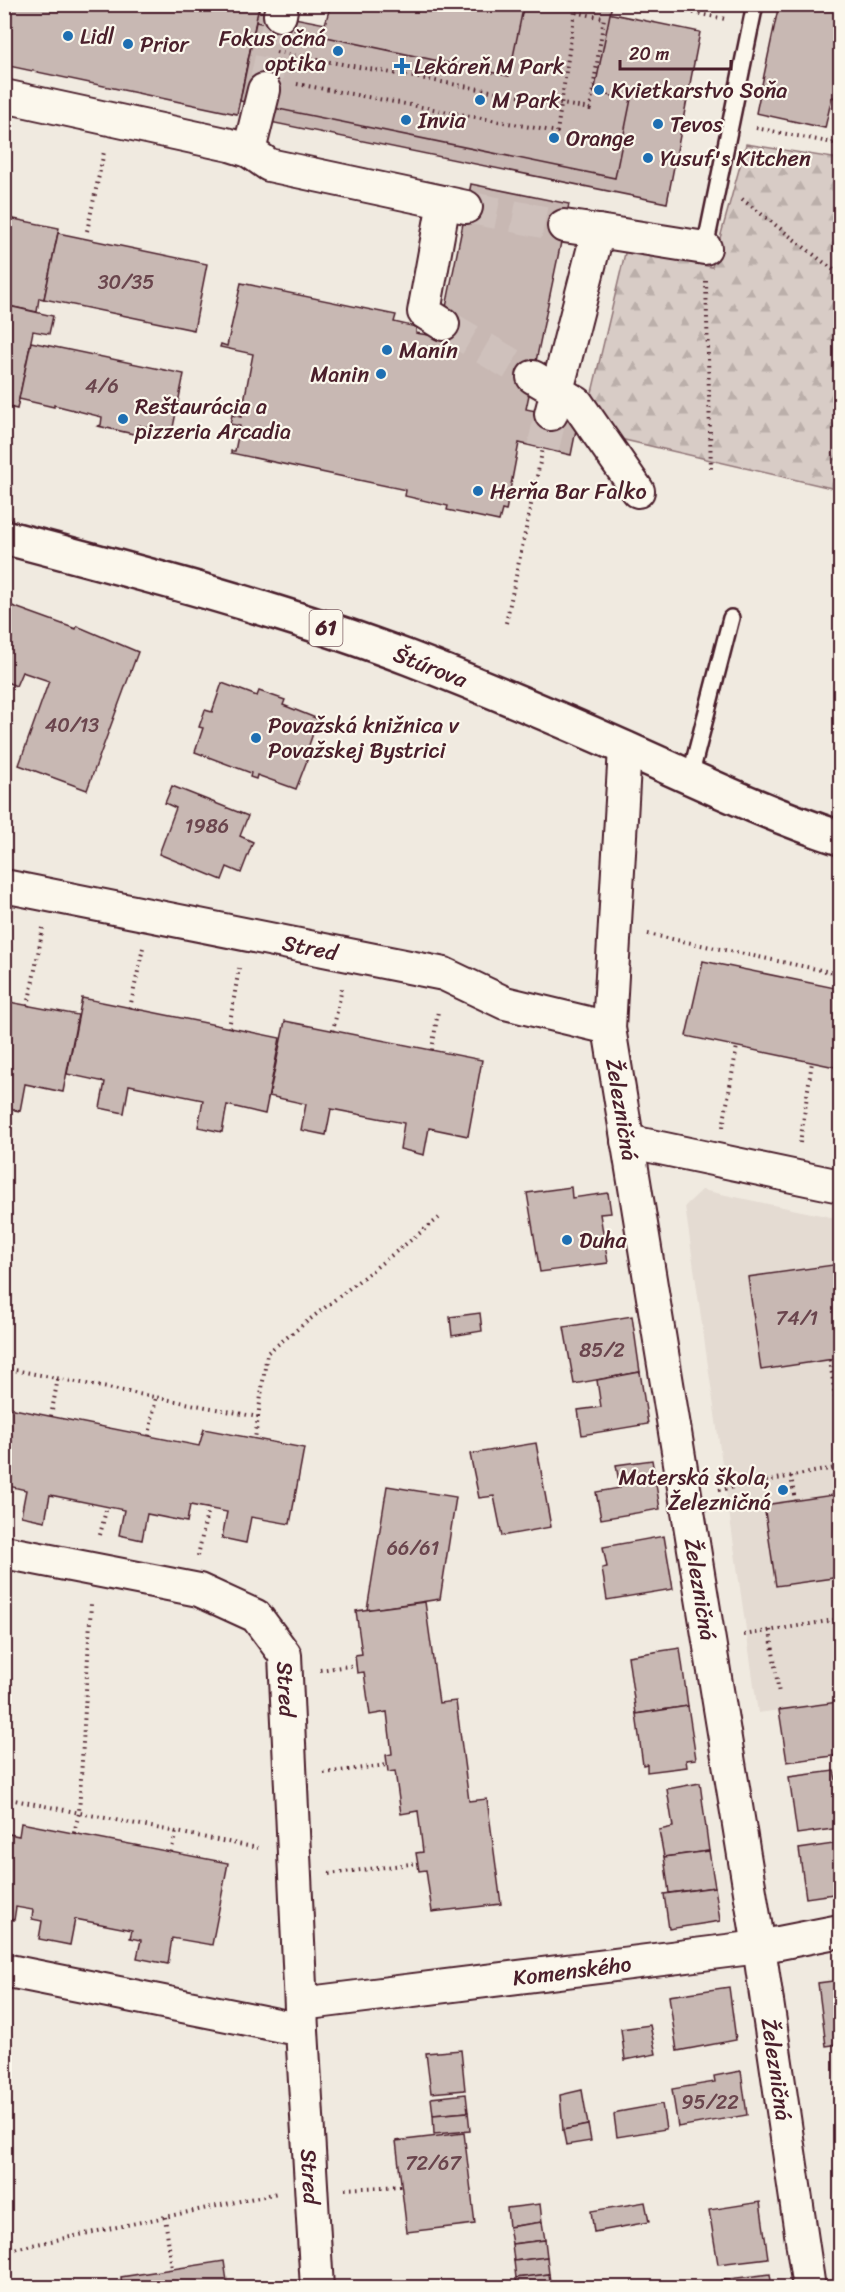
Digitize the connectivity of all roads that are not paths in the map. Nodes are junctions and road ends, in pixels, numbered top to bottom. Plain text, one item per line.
1 (755, 4) edge
2 (277, 86) tunnel mouth
3 (4, 96) edge
4 (249, 151) junction
5 (564, 226) tunnel mouth
6 (598, 231) junction
7 (705, 248) joint
8 (443, 324) tunnel mouth
9 (638, 491) dead end
10 (4, 537) edge
11 (731, 618) dead end
12 (625, 748) junction
13 (690, 777) junction
14 (840, 838) edge
15 (4, 886) edge
16 (609, 1028) junction
17 (627, 1141) junction
18 (840, 1186) edge
19 (4, 1552) edge
20 (840, 1931) edge
21 (759, 1947) junction
22 (4, 1971) edge
23 (302, 2017) junction
24 (317, 2288) edge
25 (809, 2288) edge

1 - 7 lane
2 - 4 street
3 - 4 street
4 - 8 street
5 - 6 street
6 - 7 street
6 - 9 street
10 - 12 main road, Štúrova / 61
11 - 13 lane
12 - 13 main road, Štúrova / 61
12 - 16 street, Železničná
13 - 14 main road, Štúrova / 61
15 - 16 street, Stred
16 - 17 street, Železničná
17 - 18 street
17 - 21 street, Železničná
19 - 23 street, Stred
20 - 21 street, Komenského
21 - 23 street, Komenského
21 - 25 street, Železničná
22 - 23 street
23 - 24 street, Stred

